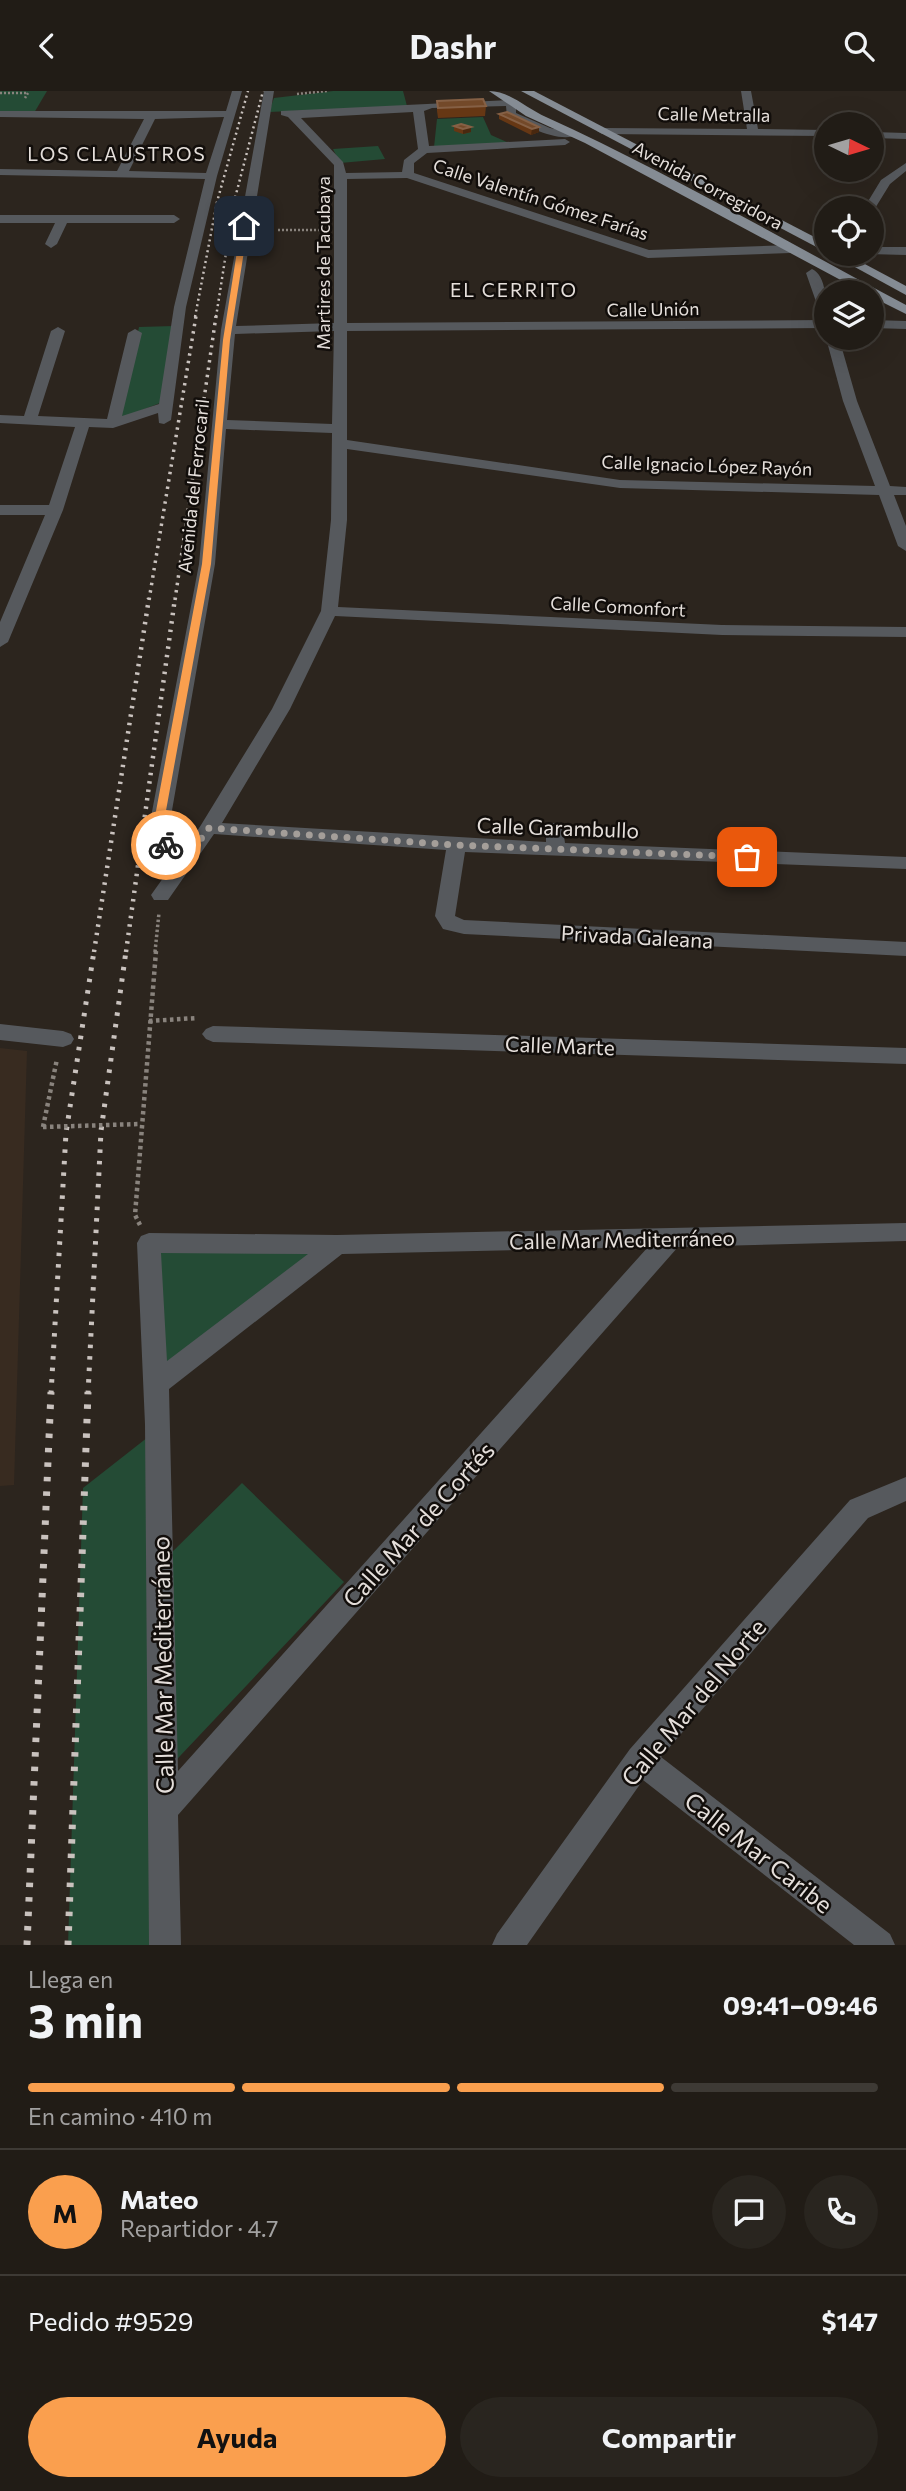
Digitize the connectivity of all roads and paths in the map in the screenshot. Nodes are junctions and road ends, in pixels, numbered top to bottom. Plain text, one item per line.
1 (34, 91) edge
2 (237, 91) edge
3 (269, 91) edge
4 (327, 91) edge
5 (494, 91) edge
6 (526, 91) edge
7 (746, 91) edge
8 (313, 92) edge
9 (28, 93) dead end
10 (302, 94) dead end
11 (511, 103) junction
12 (413, 108) junction
13 (560, 109) junction
14 (0, 114) edge
15 (264, 114) junction
16 (292, 115) junction
17 (151, 116) junction
18 (231, 116) junction
19 (507, 116) edge
20 (527, 118) junction
21 (602, 131) junction
22 (753, 131) junction
23 (543, 132) dead end
24 (814, 133) edge
25 (884, 135) edge
26 (906, 136) edge
27 (572, 138) junction
28 (589, 141) joint
29 (424, 150) junction
30 (906, 166) edge
31 (408, 168) junction
32 (340, 170) junction
33 (0, 172) edge
34 (122, 173) junction
35 (211, 176) junction
36 (877, 196) edge
37 (0, 219) edge
38 (63, 219) junction
39 (174, 219) dead end
40 (278, 230) dead end
41 (342, 230) junction
42 (814, 242) edge
43 (51, 244) dead end
44 (790, 249) junction
45 (884, 251) edge
46 (906, 251) edge
47 (859, 266) edge
48 (812, 273) dead end
49 (814, 280) edge
50 (906, 291) edge
51 (906, 310) edge
52 (814, 324) edge
53 (884, 324) edge
54 (906, 325) edge
55 (342, 326) junction
56 (228, 330) junction
57 (58, 331) dead end
58 (135, 333) dead end
59 (836, 350) edge
60 (0, 419) edge
61 (30, 420) junction
62 (83, 423) junction
63 (113, 424) junction
64 (219, 424) junction
65 (340, 437) junction
66 (884, 489) junction
67 (906, 491) edge
68 (0, 510) edge
69 (55, 510) junction
70 (906, 546) edge
71 (8, 605) edge
72 (329, 611) junction
73 (906, 632) edge
74 (0, 642) edge
75 (555, 827) dead end
76 (203, 835) junction
77 (456, 845) junction
78 (556, 849) junction
79 (906, 863) edge
80 (161, 895) joint
81 (906, 949) edge
82 (183, 1019) dead end
83 (149, 1021) junction
84 (0, 1032) edge
85 (213, 1034) dead end
86 (60, 1047) joint
87 (906, 1056) edge
88 (140, 1124) junction
89 (906, 1232) edge
90 (671, 1238) junction
91 (149, 1243) junction
92 (337, 1245) junction
93 (155, 1385) junction
94 (906, 1489) edge
95 (640, 1759) junction
96 (164, 1809) junction
97 (165, 1945) edge
98 (508, 1945) edge
99 (879, 1945) edge

1 - 9 path
2 - 18 street, Avenida del Ferrocaril
3 - 15 street, Avenida del Ferrocaril
4 - 8 path
5 - 11 main road
6 - 13 main road, Avenida Corregidora
7 - 22 street
8 - 10 path
11 - 12 street
11 - 20 main road
12 - 16 street
12 - 29 street
13 - 20 main road
13 - 21 main road, Avenida Corregidora
14 - 17 street
15 - 16 street
15 - 56 street, Avenida del Ferrocaril
16 - 32 street, Martires de Tacubaya
17 - 18 street
17 - 34 street
18 - 35 street, Avenida del Ferrocaril
19 - 23 street
20 - 27 street
21 - 22 street, Calle Metralla
21 - 42 main road, Avenida Corregidora
22 - 24 street, Calle Metralla
25 - 26 street
27 - 28 street
27 - 29 street
28 - 44 main road, Avenida Corregidora
29 - 31 street
30 - 36 street
31 - 32 street, Calle Valentín Gómez Farías
31 - 44 street, Calle Valentín Gómez Farías
32 - 41 street, Martires de Tacubaya
33 - 34 street
34 - 35 street
35 - 63 street, Avenida del Ferrocaril
37 - 38 street
38 - 39 street
38 - 43 street
40 - 41 path
41 - 55 street, Martires de Tacubaya
44 - 51 main road, Avenida Corregidora
45 - 46 street
47 - 50 main road
48 - 49 street
52 - 55 street, Calle Unión
53 - 54 street
55 - 56 street, Calle Unión
55 - 65 street, Martires de Tacubaya
56 - 64 street, Avenida del Ferrocaril
57 - 61 street
58 - 63 street
59 - 66 street
60 - 61 street
61 - 62 street
62 - 63 street
62 - 69 street
64 - 65 street, Calle Ignacio López Rayón
64 - 76 street, Avenida del Ferrocaril
65 - 66 street, Calle Ignacio López Rayón
65 - 72 street, Martires de Tacubaya
66 - 67 street, Calle Ignacio López Rayón
66 - 70 street
68 - 69 street
69 - 71 street
71 - 74 street
72 - 73 street, Calle Comonfort
72 - 76 street, Martires de Tacubaya
75 - 78 street
76 - 77 street, Calle Garambullo
76 - 80 street, Martires de Tacubaya
77 - 78 street, Calle Garambullo
77 - 81 street, Privada Galeana
78 - 79 street, Calle Garambullo
80 - 83 path
82 - 83 path
83 - 88 path
84 - 86 street
85 - 87 street, Calle Marte
86 - 88 path, bridge
88 - 91 path
89 - 90 street, Calle Mar Mediterráneo
90 - 92 street, Calle Mar Mediterráneo
90 - 96 street, Calle Mar de Cortés
91 - 92 street, Calle Mar Mediterráneo
91 - 93 street, Calle Mar Mediterráneo
92 - 93 street
93 - 96 street, Calle Mar Mediterráneo
94 - 95 street, Calle Mar del Norte
95 - 98 street, Calle Mar del Norte
95 - 99 street, Calle Mar Caribe
96 - 97 street, Calle Mar Mediterráneo

